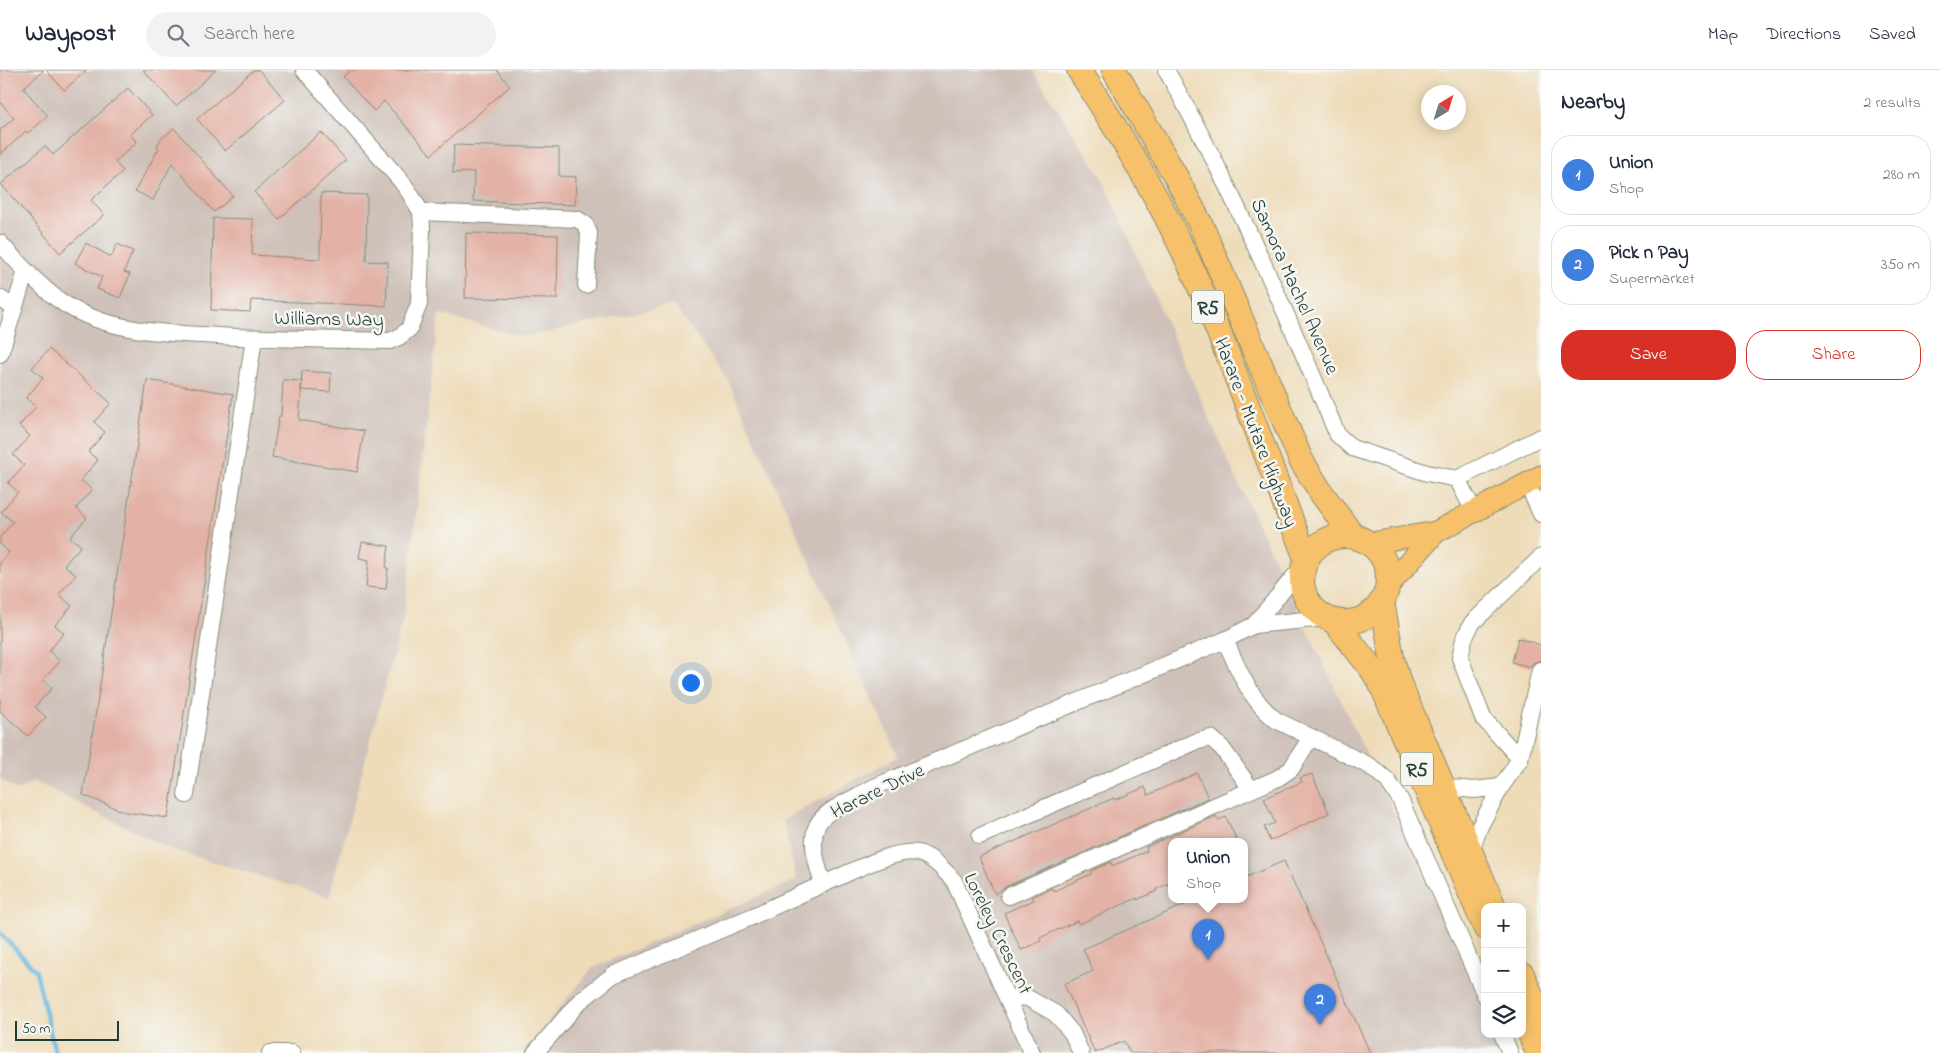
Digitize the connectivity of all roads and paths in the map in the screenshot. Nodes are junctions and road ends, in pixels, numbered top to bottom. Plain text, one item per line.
1 (304, 70) edge
2 (1080, 70) edge
3 (1114, 70) edge
4 (1166, 70) edge
5 (421, 212) junction
6 (0, 243) edge
7 (26, 271) junction
8 (586, 286) dead end
9 (0, 298) edge
10 (12, 315) junction
11 (0, 336) edge
12 (254, 338) junction
13 (0, 354) edge
14 (1541, 437) edge
15 (1457, 480) junction
16 (1534, 480) edge
17 (1474, 510) junction
18 (1541, 514) edge
19 (1436, 532) junction
20 (1362, 539) junction
21 (1541, 556) edge
22 (1305, 562) junction
23 (1385, 594) junction
24 (1330, 619) junction
25 (1254, 625) junction
26 (1225, 640) junction
27 (1540, 670) dead end
28 (1311, 736) junction
29 (1520, 759) junction
30 (1443, 787) junction
31 (1501, 787) junction
32 (1252, 789) junction
33 (186, 795) dead end
34 (980, 836) dead end
35 (1471, 851) junction
36 (823, 884) junction
37 (1009, 896) dead end
38 (1492, 903) edge
39 (1481, 918) edge
40 (1526, 983) edge
41 (1484, 993) edge
42 (1008, 999) junction
43 (1541, 1019) edge
44 (1526, 1024) edge
45 (1504, 1038) edge
46 (270, 1053) edge
47 (292, 1053) edge
48 (535, 1053) edge
49 (1032, 1053) edge
50 (1081, 1053) edge
51 (1510, 1053) edge
52 (1538, 1053) edge

1 - 5 street, Williams Way
2 - 22 highway, Harare - Mutare Highway / R5
3 - 20 highway, Harare - Mutare Highway / R5
4 - 15 street, Samora Machel Avenue
5 - 8 street
5 - 12 street, Williams Way
6 - 7 street, Williams Way
7 - 10 street
7 - 12 street, Williams Way
9 - 10 street
10 - 11 street
10 - 13 street
12 - 33 street
14 - 15 street
15 - 17 street
16 - 17 main road
16 - 18 street
17 - 19 main road
19 - 20 main road
19 - 23 main road
20 - 22 highway
20 - 23 highway, R5
21 - 29 street
22 - 24 highway, R5
22 - 25 street, Harare Drive
23 - 24 highway
23 - 30 highway, R5
24 - 25 street, Harare Drive
24 - 39 highway, R5
25 - 26 street, Harare Drive
26 - 28 street
26 - 36 street, Harare Drive
27 - 29 street
28 - 32 street
28 - 41 street
29 - 31 street
30 - 31 street
30 - 35 highway, R5
31 - 35 street
32 - 34 street
32 - 37 street
35 - 38 highway, R5
36 - 42 street, Loreley Crescent
36 - 48 street
40 - 43 highway
42 - 49 street, Loreley Crescent
42 - 50 street
44 - 52 highway
45 - 51 street
46 - 47 street

